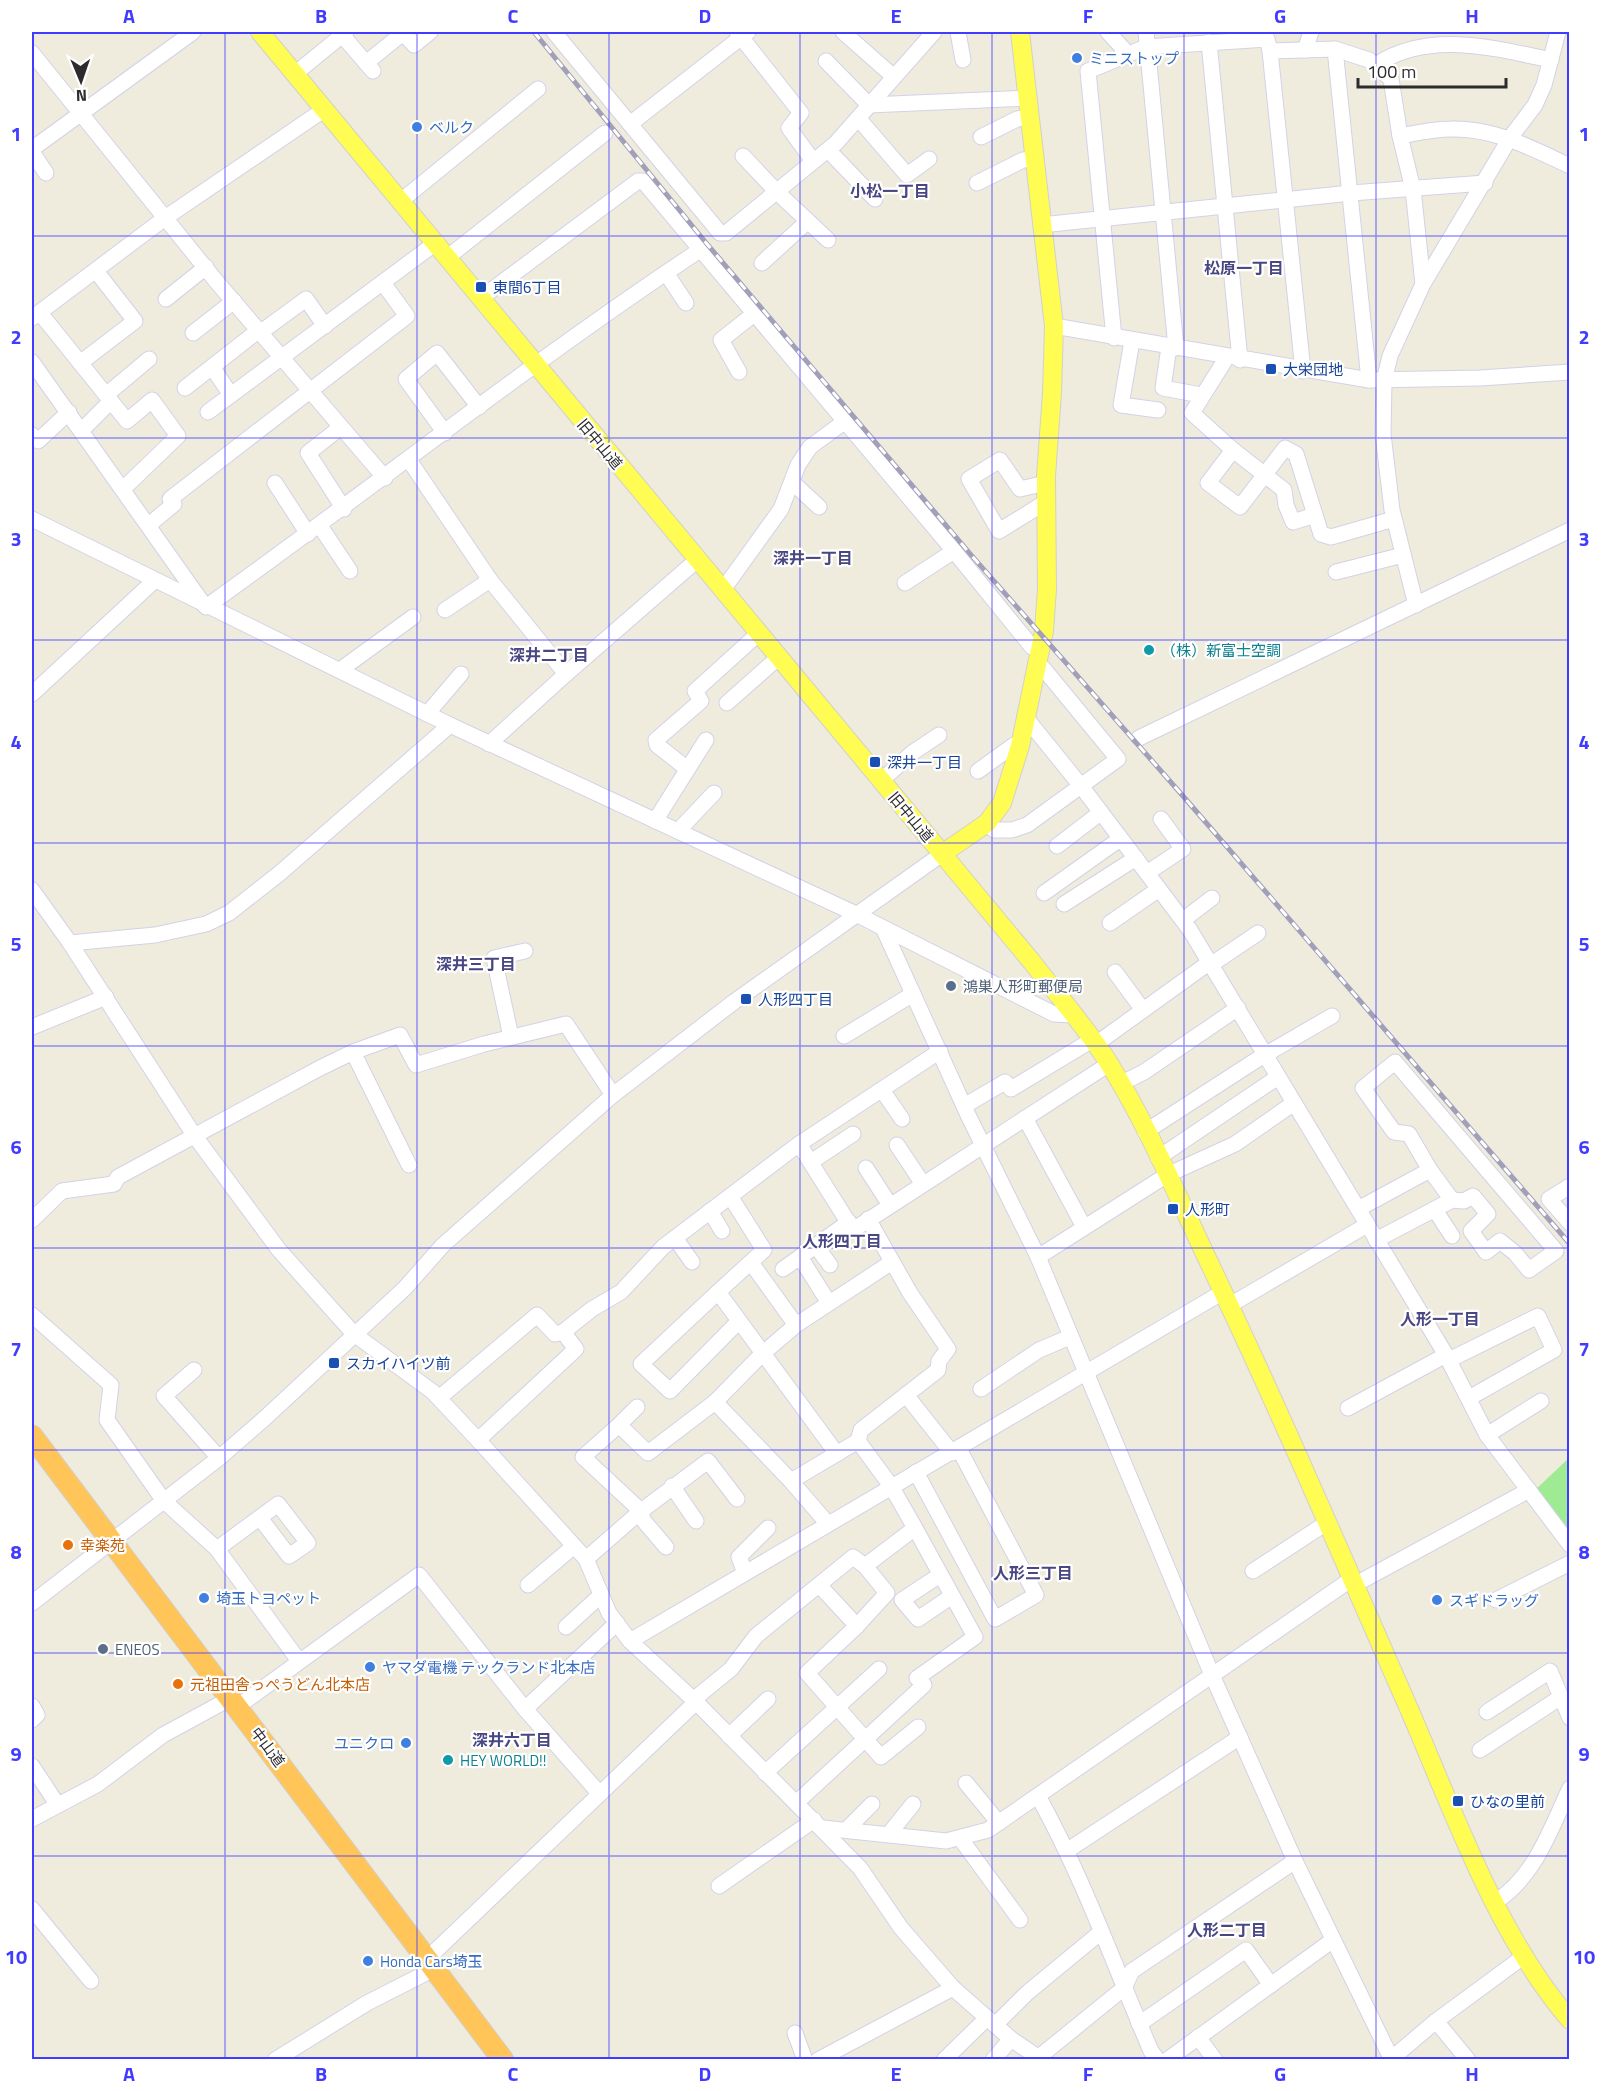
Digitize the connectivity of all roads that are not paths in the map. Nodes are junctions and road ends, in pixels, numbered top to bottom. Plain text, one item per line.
1 (193, 32) edge
2 (260, 32) edge
3 (430, 32) edge
4 (554, 32) edge
5 (843, 32) edge
6 (958, 32) edge
7 (1020, 32) edge
8 (1108, 32) edge
9 (1311, 32) edge
10 (1558, 32) edge
11 (344, 33) edge
12 (742, 33) edge
13 (929, 33) edge
14 (1146, 39) edge
15 (1209, 42) junction
16 (1335, 49) junction
17 (1305, 50) junction
18 (1270, 51) junction
19 (32, 53) edge
20 (1128, 54) junction
21 (963, 60) dead end
22 (1551, 60) junction
23 (826, 61) dead end
24 (1377, 64) junction
25 (296, 73) junction
26 (894, 77) junction
27 (538, 89) dead end
28 (1027, 98) junction
29 (869, 105) junction
30 (325, 109) junction
31 (80, 114) junction
32 (1029, 117) junction
33 (858, 118) junction
34 (630, 124) junction
35 (605, 133) dead end
36 (1400, 136) junction
37 (981, 137) dead end
38 (1510, 138) junction
39 (828, 150) junction
40 (32, 151) edge
41 (743, 156) dead end
42 (929, 159) dead end
43 (1034, 159) junction
44 (813, 161) junction
45 (1569, 166) edge
46 (46, 173) dead end
47 (977, 183) dead end
48 (1485, 183) junction
49 (1413, 189) junction
50 (776, 191) junction
51 (1350, 193) junction
52 (875, 199) dead end
53 (402, 200) junction
54 (1286, 200) junction
55 (1225, 206) junction
56 (1163, 213) junction
57 (165, 218) junction
58 (1102, 219) junction
59 (807, 221) junction
60 (1041, 225) junction
61 (828, 240) dead end
62 (437, 242) junction
63 (700, 250) junction
64 (448, 257) junction
65 (762, 263) dead end
66 (206, 267) junction
67 (96, 270) junction
68 (666, 273) junction
69 (382, 283) junction
70 (1423, 284) junction
71 (481, 297) junction
72 (166, 299) dead end
73 (234, 301) junction
74 (686, 303) dead end
75 (754, 314) junction
76 (36, 316) edge
77 (325, 326) junction
78 (1054, 326) junction
79 (260, 331) junction
80 (193, 333) dead end
81 (1114, 338) junction
82 (1132, 341) junction
83 (1172, 348) junction
84 (283, 358) junction
85 (1233, 358) junction
86 (149, 359) dead end
87 (32, 362) edge
88 (80, 363) junction
89 (535, 364) junction
90 (212, 367) junction
91 (1303, 371) junction
92 (739, 372) dead end
93 (1569, 372) edge
94 (37, 379) edge
95 (1376, 381) junction
96 (185, 388) dead end
97 (311, 389) junction
98 (231, 395) junction
99 (1201, 395) junction
100 (108, 398) junction
101 (478, 407) junction
102 (1158, 410) dead end
103 (69, 412) junction
104 (208, 412) dead end
105 (844, 422) junction
106 (341, 427) junction
107 (82, 430) junction
108 (445, 433) junction
109 (32, 435) edge
110 (1233, 450) junction
111 (409, 460) junction
112 (1263, 475) junction
113 (385, 478) junction
114 (792, 482) junction
115 (275, 483) dead end
116 (1046, 483) junction
117 (123, 489) junction
118 (1046, 502) junction
119 (819, 507) dead end
120 (344, 508) junction
121 (1315, 514) junction
122 (32, 519) edge
123 (1394, 519) junction
124 (150, 524) junction
125 (314, 530) junction
126 (1569, 530) edge
127 (954, 551) junction
128 (1403, 555) junction
129 (697, 560) junction
130 (350, 571) dead end
131 (1336, 572) dead end
132 (490, 580) junction
133 (154, 581) junction
134 (905, 583) dead end
135 (722, 591) junction
136 (1416, 605) junction
137 (206, 608) junction
138 (445, 610) dead end
139 (413, 617) dead end
140 (758, 634) junction
141 (778, 658) junction
142 (1038, 658) junction
143 (340, 670) junction
144 (461, 674) dead end
145 (566, 674) junction
146 (32, 694) edge
147 (727, 703) dead end
148 (426, 714) junction
149 (1026, 718) junction
150 (450, 725) junction
151 (939, 735) dead end
152 (1138, 738) dead end
153 (706, 740) dead end
154 (489, 744) junction
155 (1020, 746) junction
156 (686, 768) junction
157 (978, 771) dead end
158 (881, 781) junction
159 (1081, 786) junction
160 (714, 793) dead end
161 (1100, 813) junction
162 (1161, 819) dead end
163 (655, 821) junction
164 (987, 823) junction
165 (678, 831) junction
166 (1120, 839) junction
167 (1057, 846) dead end
168 (942, 854) junction
169 (1136, 858) junction
170 (1147, 873) junction
171 (1159, 889) junction
172 (32, 890) edge
173 (1044, 893) dead end
174 (1212, 898) dead end
175 (1064, 904) dead end
176 (856, 914) junction
177 (1183, 920) junction
178 (1110, 923) dead end
179 (884, 930) junction
180 (1258, 933) dead end
181 (70, 943) junction
182 (525, 951) dead end
183 (1211, 963) junction
184 (1115, 972) dead end
185 (913, 994) junction
186 (106, 998) junction
187 (1238, 1008) junction
188 (1143, 1010) junction
189 (1073, 1015) junction
190 (1332, 1016) dead end
191 (32, 1028) edge
192 (844, 1036) dead end
193 (511, 1038) junction
194 (1094, 1042) junction
195 (940, 1051) junction
196 (353, 1052) junction
197 (1266, 1055) junction
198 (1109, 1064) junction
199 (1278, 1077) junction
200 (1120, 1084) junction
201 (882, 1090) junction
202 (613, 1095) junction
203 (1294, 1103) junction
204 (964, 1106) junction
205 (1024, 1118) junction
206 (902, 1119) dead end
207 (1145, 1132) junction
208 (854, 1134) dead end
209 (194, 1135) junction
210 (799, 1144) junction
211 (897, 1145) dead end
212 (983, 1145) junction
213 (1158, 1158) junction
214 (811, 1162) junction
215 (409, 1165) dead end
216 (867, 1168) dead end
217 (1430, 1170) junction
218 (1490, 1174) junction
219 (1167, 1175) junction
220 (922, 1184) junction
221 (1569, 1186) edge
222 (730, 1196) junction
223 (1473, 1196) junction
224 (1452, 1200) junction
225 (890, 1205) junction
226 (1358, 1209) junction
227 (1435, 1210) junction
228 (710, 1211) junction
229 (868, 1219) junction
230 (32, 1220) edge
231 (849, 1222) junction
232 (1569, 1223) edge
233 (1367, 1225) junction
234 (1084, 1227) junction
235 (722, 1231) dead end
236 (1452, 1236) dead end
237 (675, 1238) junction
238 (1377, 1240) junction
239 (816, 1246) junction
240 (800, 1257) junction
241 (1038, 1257) junction
242 (692, 1262) dead end
243 (892, 1262) junction
244 (752, 1264) junction
245 (830, 1265) dead end
246 (783, 1269) dead end
247 (718, 1292) junction
248 (1227, 1299) junction
249 (829, 1304) junction
250 (32, 1316) edge
251 (739, 1321) junction
252 (796, 1325) junction
253 (563, 1332) junction
254 (354, 1334) junction
255 (1070, 1337) junction
256 (762, 1354) junction
257 (1447, 1357) junction
258 (194, 1370) dead end
259 (1087, 1374) junction
260 (981, 1389) dead end
261 (906, 1395) junction
262 (439, 1398) junction
263 (1469, 1398) junction
264 (1541, 1401) dead end
265 (715, 1402) junction
266 (637, 1407) dead end
267 (1348, 1408) dead end
268 (619, 1425) junction
269 (1487, 1435) junction
270 (32, 1436) edge
271 (478, 1440) junction
272 (858, 1441) junction
273 (956, 1451) junction
274 (837, 1454) junction
275 (32, 1455) edge
276 (219, 1458) junction
277 (916, 1472) junction
278 (791, 1481) junction
279 (672, 1486) junction
280 (891, 1486) junction
281 (1529, 1490) junction
282 (736, 1499) dead end
283 (164, 1501) junction
284 (641, 1511) junction
285 (260, 1518) dead end
286 (696, 1521) dead end
287 (1328, 1522) junction
288 (828, 1524) junction
289 (768, 1528) dead end
290 (915, 1528) junction
291 (1567, 1537) edge
292 (105, 1544) junction
293 (574, 1546) junction
294 (666, 1547) dead end
295 (217, 1549) junction
296 (586, 1559) junction
297 (1569, 1563) edge
298 (865, 1566) junction
299 (1253, 1571) dead end
300 (746, 1572) junction
301 (940, 1575) junction
302 (1354, 1581) junction
303 (528, 1585) dead end
304 (819, 1585) junction
305 (601, 1595) junction
306 (952, 1596) junction
307 (1496, 1600) dead end
308 (32, 1603) edge
309 (617, 1623) junction
310 (857, 1626) junction
311 (566, 1627) dead end
312 (630, 1641) junction
313 (298, 1661) junction
314 (879, 1669) dead end
315 (1212, 1676) junction
316 (1561, 1697) junction
317 (768, 1699) dead end
318 (694, 1701) junction
319 (32, 1706) edge
320 (229, 1706) junction
321 (839, 1708) junction
322 (525, 1709) junction
323 (1486, 1712) dead end
324 (1569, 1718) edge
325 (32, 1720) edge
326 (918, 1727) dead end
327 (729, 1736) junction
328 (1240, 1737) junction
329 (865, 1738) junction
330 (1480, 1750) dead end
331 (32, 1766) edge
332 (765, 1773) junction
333 (966, 1783) dead end
334 (1569, 1788) edge
335 (599, 1793) junction
336 (1038, 1796) junction
337 (796, 1803) junction
338 (57, 1804) junction
339 (872, 1804) dead end
340 (913, 1804) dead end
341 (32, 1818) edge
342 (999, 1823) junction
343 (818, 1824) junction
344 (847, 1829) junction
345 (888, 1834) junction
346 (960, 1838) junction
347 (1068, 1850) junction
348 (1295, 1861) junction
349 (719, 1886) dead end
350 (1495, 1902) junction
351 (32, 1909) edge
352 (1020, 1920) dead end
353 (1101, 1932) junction
354 (1333, 1940) junction
355 (1523, 1957) junction
356 (426, 1967) junction
357 (91, 1981) dead end
358 (1270, 1985) junction
359 (953, 1988) junction
360 (1124, 1988) junction
361 (1569, 2020) edge
362 (1436, 2021) junction
363 (991, 2022) junction
364 (1139, 2024) junction
365 (795, 2033) dead end
366 (1198, 2037) junction
367 (1011, 2039) junction
368 (1040, 2058) edge
369 (1391, 2059) edge
370 (275, 2060) edge
371 (489, 2060) edge
372 (503, 2060) edge
373 (805, 2060) edge
374 (818, 2060) edge
375 (944, 2060) edge
376 (993, 2060) edge
377 (1158, 2060) edge
378 (1167, 2060) edge
379 (1215, 2060) edge
380 (1468, 2060) edge

1 - 31 street
2 - 25 main road, 旧中山道
3 - 11 street
4 - 34 street
5 - 26 street
6 - 21 street
7 - 28 main road
8 - 20 street
9 - 17 street
10 - 22 street
11 - 25 street
12 - 34 street
12 - 44 street
13 - 26 street
14 - 15 street
14 - 20 street
14 - 56 street
15 - 18 street
15 - 55 street
16 - 17 street
16 - 24 street
16 - 51 street
17 - 18 street
18 - 54 street
19 - 31 street
20 - 58 street
22 - 24 street
22 - 38 street
23 - 29 street
24 - 36 street
25 - 30 main road, 旧中山道
26 - 29 street
27 - 53 street
28 - 29 street
28 - 32 main road
29 - 33 street
30 - 53 main road, 旧中山道
30 - 57 street
31 - 40 street
31 - 57 street
32 - 37 street
32 - 43 main road
33 - 39 street
33 - 42 street
34 - 50 street
35 - 64 street
36 - 38 street
36 - 49 street
38 - 45 street
38 - 48 street
39 - 44 street
39 - 52 street
40 - 46 street
41 - 50 street
43 - 47 street
43 - 60 main road
44 - 50 street
48 - 49 street
48 - 70 street
49 - 51 street
49 - 70 street
50 - 59 street
51 - 54 street
51 - 95 street
53 - 62 main road, 旧中山道
54 - 55 street
54 - 91 street
55 - 56 street
55 - 85 street
56 - 58 street
56 - 83 street
57 - 66 street
57 - 67 street
58 - 60 street
58 - 81 street
59 - 61 street
59 - 65 street
60 - 78 main road
62 - 64 main road, 旧中山道
62 - 69 street
63 - 68 street
63 - 71 street
63 - 75 street
64 - 71 main road, 旧中山道
66 - 72 street
66 - 73 street
67 - 76 street
67 - 88 street
68 - 74 street
68 - 89 street
69 - 77 street
69 - 97 street
70 - 95 street
71 - 89 main road, 旧中山道
73 - 79 street
73 - 80 street
75 - 92 street
75 - 105 street
76 - 88 street
77 - 79 street
77 - 84 street
78 - 81 street
78 - 116 main road
79 - 84 street
79 - 90 street
81 - 82 street
82 - 83 street
82 - 102 street
83 - 85 street
83 - 99 street
84 - 97 street
84 - 98 street
85 - 91 street
85 - 99 street
86 - 100 street
87 - 94 street
88 - 100 street
89 - 101 street
89 - 129 main road, 旧中山道
90 - 96 street
90 - 98 street
91 - 95 street
93 - 95 street
94 - 103 street
95 - 123 street
97 - 106 street
97 - 124 street
98 - 104 street
99 - 110 street
100 - 107 street
100 - 117 street
101 - 108 street
101 - 108 street
103 - 107 street
103 - 109 street
105 - 114 street
105 - 127 street
106 - 113 street
106 - 120 street
107 - 117 street
108 - 111 street
110 - 112 street
110 - 112 street
111 - 113 street
111 - 132 street
112 - 121 street
112 - 121 street
113 - 120 street
114 - 119 street
114 - 135 street
115 - 125 street
116 - 118 main road
116 - 118 street
117 - 124 street
118 - 142 main road
120 - 125 street
121 - 123 street
122 - 133 street
123 - 128 street
124 - 137 street
125 - 130 street
125 - 137 street
126 - 136 street
127 - 134 street
127 - 142 street
128 - 131 street
128 - 136 street
129 - 135 main road, 旧中山道
129 - 145 street
132 - 138 street
132 - 145 street
133 - 137 street
133 - 146 street
135 - 140 main road, 旧中山道
136 - 152 street
137 - 143 street
139 - 143 street
140 - 141 main road, 旧中山道
140 - 156 street
141 - 147 street
141 - 158 main road, 旧中山道
142 - 149 main road
142 - 159 street
143 - 148 street
144 - 148 street
145 - 154 street
148 - 150 street
149 - 155 main road
149 - 159 street
150 - 154 street
150 - 181 street
151 - 158 street
153 - 156 street
154 - 163 street
155 - 157 street
155 - 164 main road
156 - 163 street
158 - 168 main road, 旧中山道
159 - 161 street
159 - 164 street
160 - 165 street
161 - 166 street
161 - 167 street
162 - 170 street
163 - 165 street
164 - 168 main road
165 - 176 street
166 - 169 street
166 - 173 street
168 - 176 street
168 - 189 main road, 旧中山道
169 - 170 street
169 - 175 street
170 - 171 street
171 - 177 street
171 - 178 street
172 - 181 street
174 - 177 street
176 - 179 street
176 - 202 street
177 - 183 street
179 - 185 street
179 - 189 street
180 - 183 street
181 - 186 street
182 - 193 street
183 - 187 street
183 - 188 street
184 - 188 street
185 - 192 street
185 - 195 street
186 - 191 street
186 - 209 street
187 - 197 street
187 - 200 street
188 - 194 street
189 - 194 main road, 旧中山道
190 - 197 street
193 - 196 street
193 - 202 street
194 - 198 main road, 旧中山道
194 - 204 street
195 - 201 street
195 - 204 street
196 - 209 street
196 - 215 street
197 - 199 street
197 - 207 street
198 - 200 main road, 旧中山道
198 - 205 street
199 - 203 street
199 - 213 street
200 - 207 main road, 旧中山道
201 - 206 street
201 - 210 street
202 - 254 street
203 - 219 street
203 - 226 street
204 - 212 street
205 - 212 street
205 - 234 street
207 - 213 main road, 旧中山道
208 - 214 street
209 - 230 street
209 - 254 street
210 - 214 street
210 - 222 street
211 - 220 street
212 - 220 street
212 - 241 street
213 - 219 main road, 旧中山道
214 - 231 street
216 - 225 street
217 - 218 street
217 - 224 street
217 - 226 street
218 - 223 street
218 - 223 street
219 - 234 street
219 - 248 main road, 旧中山道
220 - 225 street
221 - 232 street
222 - 228 street
222 - 244 street
223 - 224 street
224 - 227 street
225 - 229 street
226 - 233 street
227 - 236 street
227 - 238 street
228 - 235 street
228 - 237 street
229 - 231 street
229 - 243 street
231 - 239 street
233 - 238 street
233 - 248 street
234 - 241 street
237 - 242 street
237 - 253 street
238 - 257 street
239 - 240 street
239 - 245 street
240 - 246 street
240 - 249 street
241 - 255 street
243 - 249 street
243 - 261 street
244 - 247 street
244 - 252 street
247 - 251 street
247 - 251 street
248 - 259 street
248 - 287 main road, 旧中山道
249 - 252 street
250 - 283 street
251 - 256 street
252 - 256 street
253 - 262 street
253 - 271 street
254 - 262 street
254 - 276 street
255 - 259 street
255 - 260 street
256 - 265 street
256 - 274 street
257 - 263 street
257 - 263 street
257 - 267 street
258 - 276 street
259 - 273 street
259 - 315 street
261 - 272 street
261 - 273 street
262 - 271 street
263 - 269 street
264 - 269 street
265 - 268 street
265 - 278 street
266 - 268 street
268 - 284 street
269 - 281 street
270 - 292 highway, 中山道
271 - 293 street
272 - 274 street
272 - 280 street
273 - 277 street
273 - 277 street
274 - 278 street
275 - 292 highway, 中山道
276 - 283 street
277 - 280 street
278 - 288 street
279 - 282 street
279 - 284 street
279 - 286 street
280 - 288 street
280 - 290 street
281 - 291 street
281 - 302 street
283 - 292 street
283 - 295 street
284 - 294 street
284 - 296 street
285 - 295 street
287 - 299 street
287 - 302 main road, 旧中山道
288 - 300 street
289 - 300 street
290 - 298 street
290 - 301 street
292 - 308 street
292 - 320 highway, 中山道
293 - 296 street
293 - 303 street
295 - 313 street
296 - 305 street
297 - 307 street
298 - 304 street
298 - 310 street
300 - 312 street
301 - 306 street
301 - 306 street
302 - 315 street
302 - 350 main road, 旧中山道
304 - 310 street
304 - 318 street
305 - 309 street
305 - 311 street
306 - 329 street
309 - 312 street
309 - 322 street
310 - 321 street
312 - 318 street
313 - 320 street
313 - 322 street
314 - 321 street
315 - 328 street
315 - 336 street
316 - 323 street
316 - 324 street
316 - 330 street
317 - 327 street
318 - 327 street
318 - 335 street
319 - 325 street
320 - 338 street
320 - 356 highway, 中山道
321 - 329 street
321 - 332 street
322 - 335 street
326 - 329 street
327 - 332 street
328 - 347 street
328 - 348 street
329 - 337 street
331 - 338 street
332 - 337 street
333 - 342 street
334 - 350 street
335 - 356 street
336 - 342 street
336 - 347 street
337 - 343 street
338 - 341 street
339 - 344 street
340 - 345 street
342 - 346 street
343 - 344 street
343 - 349 street
343 - 359 street
344 - 345 street
345 - 346 street
346 - 352 street
347 - 353 street
348 - 354 street
348 - 360 street
350 - 355 main road, 旧中山道
351 - 357 street
353 - 360 street
353 - 363 street
354 - 358 street
354 - 369 street
355 - 361 main road, 旧中山道
355 - 362 street
356 - 370 street
356 - 371 highway, 中山道
356 - 372 highway, 中山道
358 - 364 street
358 - 366 street
359 - 363 street
359 - 374 street
360 - 364 street
360 - 368 street
362 - 369 street
362 - 380 street
363 - 367 street
363 - 375 street
364 - 377 street
365 - 373 street
366 - 378 street
366 - 379 street
367 - 368 street
367 - 376 street

